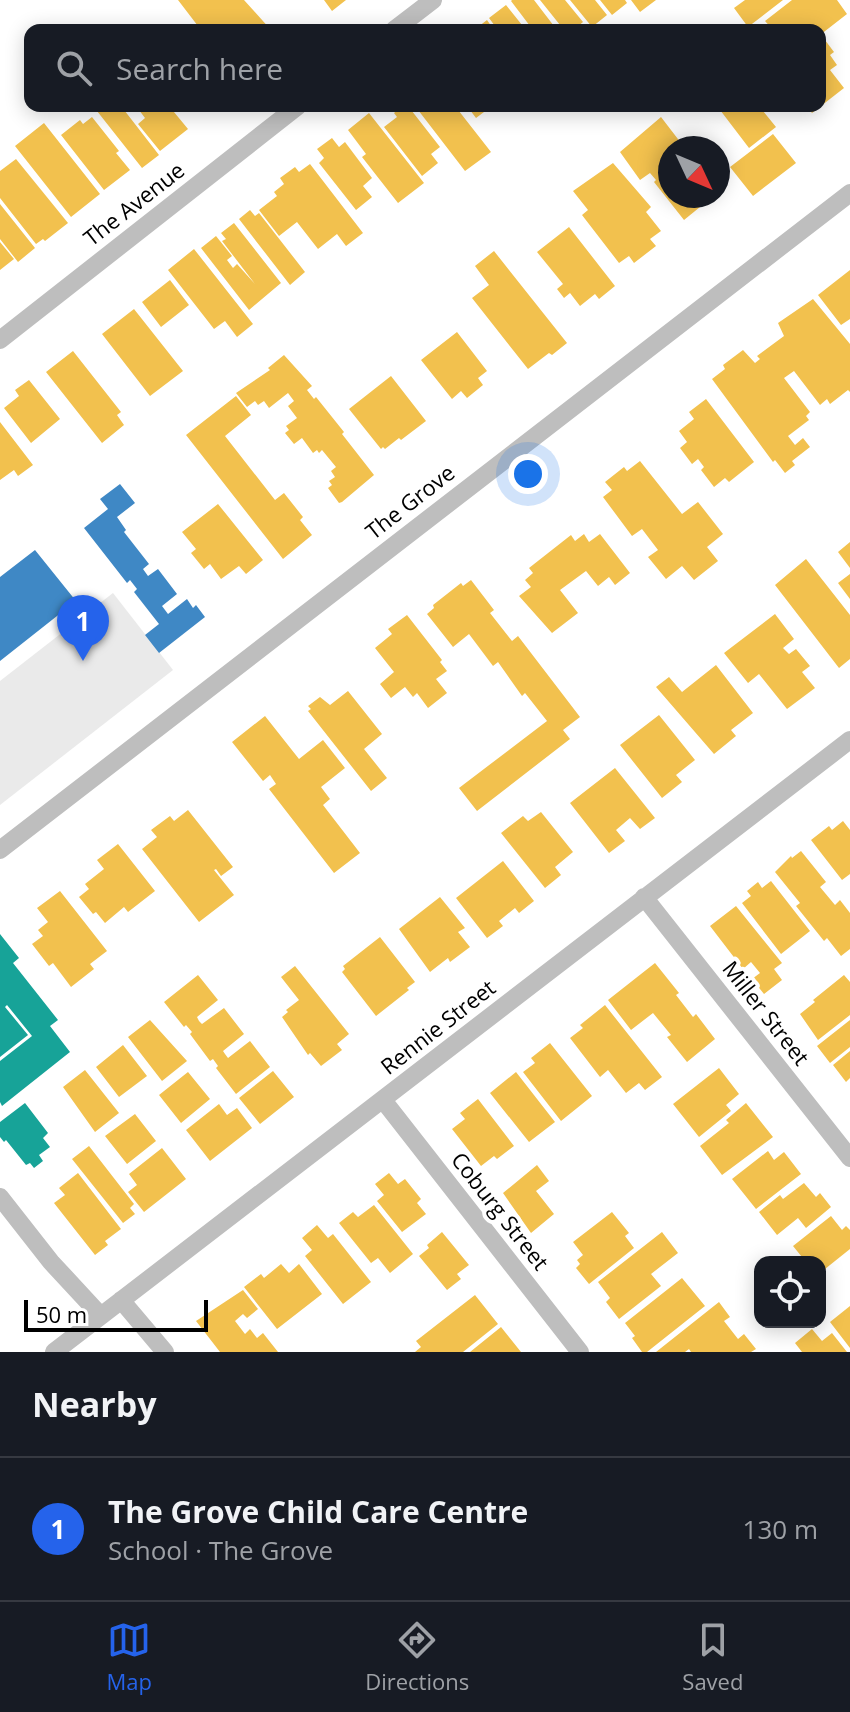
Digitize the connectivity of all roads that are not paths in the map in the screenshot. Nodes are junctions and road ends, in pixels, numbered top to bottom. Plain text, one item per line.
1 (433, 0) edge
2 (402, 24) edge
3 (290, 112) edge
4 (850, 193) edge
5 (0, 340) edge
6 (850, 740) edge
7 (0, 850) edge
8 (644, 897) junction
9 (383, 1100) junction
10 (850, 1158) edge
11 (0, 1197) edge
12 (121, 1300) junction
13 (101, 1316) junction
14 (54, 1352) edge
15 (165, 1352) edge
16 (580, 1352) edge

1 - 2 street
3 - 5 street, The Avenue
4 - 7 street, The Grove
6 - 8 street, Rennie Street
8 - 9 street, Rennie Street
8 - 10 street, Miller Street
9 - 12 street, Rennie Street
9 - 16 street, Coburg Street
11 - 13 street
12 - 13 street, Rennie Street
12 - 15 street
13 - 14 street, Rennie Street

